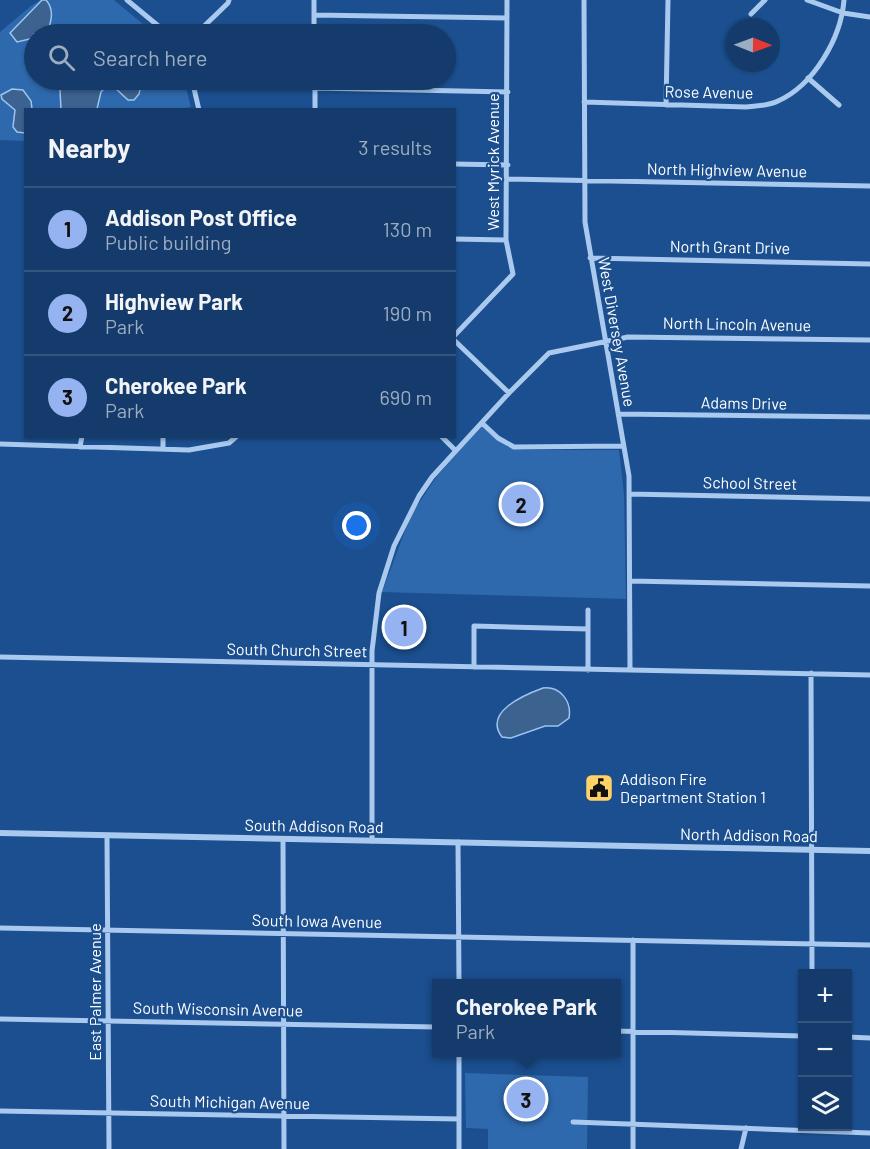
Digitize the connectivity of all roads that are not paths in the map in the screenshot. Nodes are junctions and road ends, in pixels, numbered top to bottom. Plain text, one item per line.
1 (314, 0) edge
2 (507, 0) edge
3 (584, 0) edge
4 (668, 0) edge
5 (765, 0) edge
6 (807, 0) edge
7 (844, 0) edge
8 (131, 1) edge
9 (229, 2) edge
10 (236, 7) dead end
11 (843, 13) junction
12 (751, 14) dead end
13 (314, 15) junction
14 (870, 17) edge
15 (507, 18) junction
16 (157, 24) edge
17 (206, 24) edge
18 (314, 24) edge
19 (808, 78) junction
20 (194, 90) edge
21 (315, 90) edge
22 (411, 90) edge
23 (507, 92) junction
24 (584, 102) junction
25 (666, 105) junction
26 (839, 105) dead end
27 (199, 108) edge
28 (315, 108) edge
29 (456, 164) edge
30 (508, 165) junction
31 (507, 180) junction
32 (584, 181) junction
33 (870, 186) edge
34 (456, 238) edge
35 (506, 240) junction
36 (590, 258) junction
37 (870, 264) edge
38 (456, 336) edge
39 (456, 340) edge
40 (870, 340) edge
41 (605, 342) junction
42 (509, 393) junction
43 (618, 414) junction
44 (870, 417) edge
45 (482, 423) junction
46 (82, 438) edge
47 (163, 438) edge
48 (235, 438) edge
49 (443, 438) edge
50 (0, 444) edge
51 (80, 447) junction
52 (623, 447) junction
53 (163, 449) junction
54 (455, 450) junction
55 (629, 494) junction
56 (870, 499) edge
57 (630, 581) junction
58 (870, 586) edge
59 (588, 610) dead end
60 (588, 629) junction
61 (0, 657) edge
62 (371, 665) junction
63 (474, 667) junction
64 (588, 669) junction
65 (630, 669) junction
66 (812, 673) junction
67 (870, 675) edge
68 (0, 834) edge
69 (107, 836) junction
70 (283, 839) junction
71 (372, 841) junction
72 (458, 842) junction
73 (628, 846) joint
74 (812, 849) junction
75 (870, 851) edge
76 (0, 928) edge
77 (109, 929) junction
78 (283, 934) junction
79 (458, 936) junction
80 (633, 940) junction
81 (813, 944) junction
82 (870, 945) edge
83 (813, 969) edge
84 (459, 979) edge
85 (0, 1019) edge
86 (108, 1020) junction
87 (283, 1024) junction
88 (432, 1027) edge
89 (621, 1031) edge
90 (633, 1031) junction
91 (798, 1036) edge
92 (852, 1037) edge
93 (870, 1038) edge
94 (459, 1057) edge
95 (0, 1111) edge
96 (109, 1113) junction
97 (284, 1117) junction
98 (459, 1119) junction
99 (573, 1122) dead end
100 (633, 1124) junction
101 (746, 1128) junction
102 (798, 1129) edge
103 (851, 1131) edge
104 (870, 1132) edge
105 (109, 1149) edge
106 (284, 1149) edge
107 (459, 1149) edge
108 (633, 1149) edge
109 (741, 1149) edge

1 - 13 street
2 - 15 street, West Myrick Avenue
3 - 24 street, West Diversey Avenue
4 - 25 street
5 - 12 street
6 - 11 street
7 - 11 street, Rose Avenue
8 - 16 street
9 - 10 street
9 - 17 street
11 - 14 street
11 - 19 street, Rose Avenue
13 - 15 street
13 - 18 street
15 - 23 street, West Myrick Avenue
19 - 25 street, Rose Avenue
19 - 26 street
20 - 27 street
21 - 28 street
22 - 23 street
23 - 30 street, West Myrick Avenue
24 - 25 street, Rose Avenue
24 - 32 street, West Diversey Avenue
29 - 30 street
30 - 31 street, West Myrick Avenue
31 - 32 street, North Highview Avenue
31 - 35 street, West Myrick Avenue
32 - 33 street, North Highview Avenue
32 - 36 street, West Diversey Avenue
34 - 35 street
35 - 38 street, West Myrick Avenue
36 - 37 street, North Grant Drive
36 - 41 street, West Diversey Avenue
39 - 42 street
40 - 41 street, North Lincoln Avenue
41 - 42 street, North Lincoln Avenue
41 - 43 street, West Diversey Avenue
42 - 45 street, North Lincoln Avenue
43 - 44 street, Adams Drive
43 - 52 street, West Diversey Avenue
45 - 52 street
45 - 54 street, North Lincoln Avenue
46 - 51 street
47 - 53 street
48 - 53 street
49 - 54 street
50 - 51 street
51 - 53 street
52 - 55 street, West Diversey Avenue
54 - 62 street, North Lincoln Avenue
55 - 56 street, School Street
55 - 57 street, West Diversey Avenue
57 - 58 street
57 - 65 street, West Diversey Avenue
59 - 60 street
60 - 63 street
60 - 64 street
61 - 62 street, South Church Street
62 - 63 street, South Church Street
62 - 71 street, North Lincoln Avenue
63 - 64 street, South Church Street
64 - 65 street, South Church Street
65 - 66 street, South Church Street
66 - 67 street, South Church Street
66 - 74 street
68 - 69 street, South Addison Road
69 - 70 street, South Addison Road
69 - 77 street, East Palmer Avenue
70 - 71 street, South Addison Road
70 - 78 street
71 - 72 street, South Addison Road
72 - 73 street, South Addison Road
72 - 79 street
73 - 74 street, North Addison Road
74 - 75 street, North Addison Road
74 - 81 street
76 - 77 street, South Iowa Avenue
77 - 78 street, South Iowa Avenue
77 - 86 street, East Palmer Avenue
78 - 79 street, South Iowa Avenue
78 - 87 street
79 - 80 street, South Iowa Avenue
79 - 84 street
80 - 81 street, South Iowa Avenue
80 - 90 street
81 - 82 street, South Iowa Avenue
81 - 83 street
85 - 86 street, South Wisconsin Avenue
86 - 87 street, South Wisconsin Avenue
86 - 96 street, East Palmer Avenue
87 - 88 street, South Wisconsin Avenue
87 - 97 street
89 - 90 street
90 - 91 street
90 - 100 street
92 - 93 street
94 - 98 street
95 - 96 street, South Michigan Avenue
96 - 97 street, South Michigan Avenue
96 - 105 street, East Palmer Avenue
97 - 98 street, South Michigan Avenue
97 - 106 street
98 - 107 street
99 - 100 street
100 - 101 street
100 - 108 street
101 - 102 street
101 - 109 street
103 - 104 street

